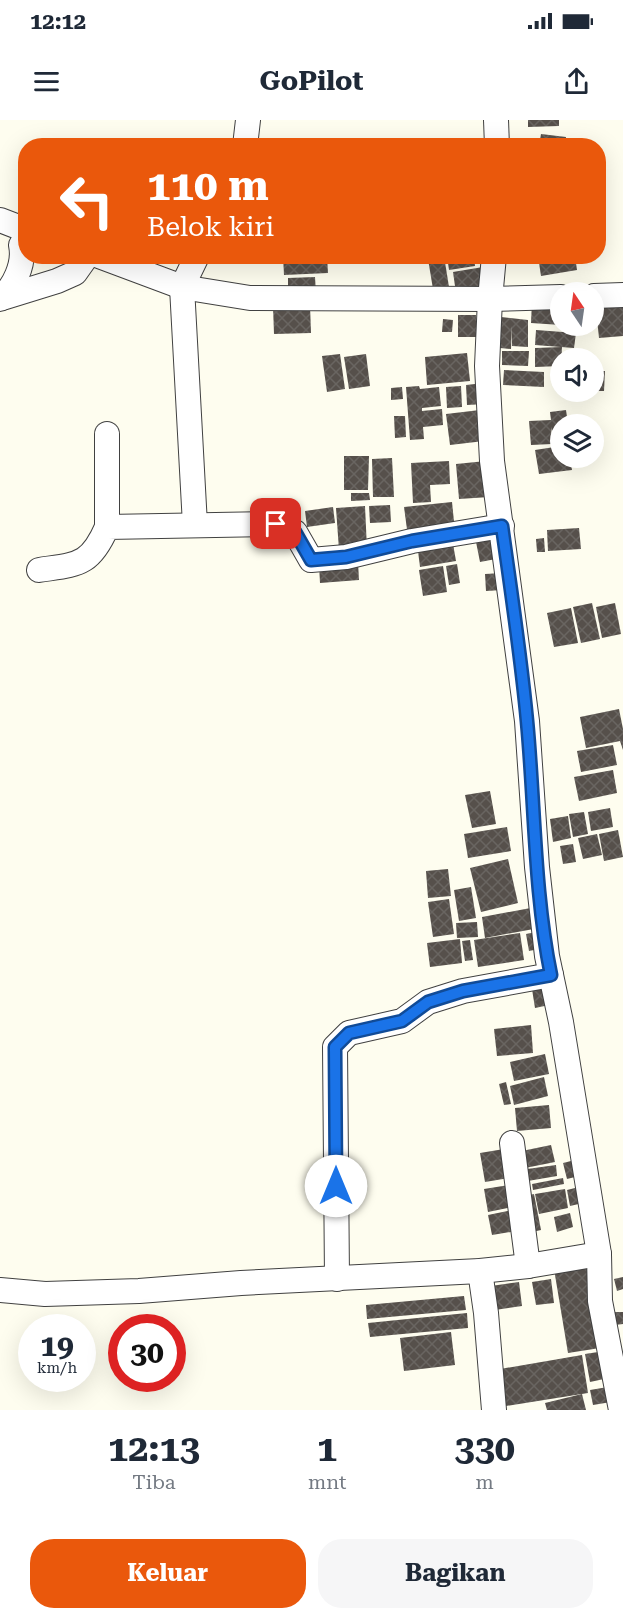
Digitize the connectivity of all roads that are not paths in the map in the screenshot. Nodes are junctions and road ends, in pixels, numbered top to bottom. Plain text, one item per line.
1 (248, 120) edge
2 (496, 120) edge
3 (246, 138) edge
4 (497, 138) edge
5 (0, 220) edge
6 (18, 227) edge
7 (21, 264) edge
8 (81, 264) edge
9 (120, 264) edge
10 (193, 264) edge
11 (493, 264) edge
12 (182, 287) junction
13 (604, 296) edge
14 (623, 296) edge
15 (550, 297) edge
16 (1, 299) edge
17 (489, 299) junction
18 (107, 434) dead end
19 (195, 525) junction
20 (502, 526) junction
21 (107, 527) junction
22 (39, 570) dead end
23 (551, 975) junction
24 (512, 1143) dead end
25 (599, 1254) junction
26 (528, 1266) junction
27 (480, 1271) junction
28 (337, 1279) junction
29 (0, 1290) edge
30 (614, 1328) edge
31 (494, 1410) edge
32 (621, 1410) edge

1 - 3 street
2 - 4 street
5 - 6 street
7 - 16 street
8 - 16 street
9 - 12 street
10 - 12 street
11 - 17 street
12 - 17 street
12 - 19 street
13 - 14 street
15 - 17 street
17 - 20 street
18 - 21 street
19 - 20 street
19 - 21 street
20 - 23 street
21 - 22 street
23 - 25 street
23 - 28 street
24 - 26 street
25 - 26 street
25 - 30 street
26 - 27 street
27 - 28 street
27 - 31 street
28 - 29 street
30 - 32 street

